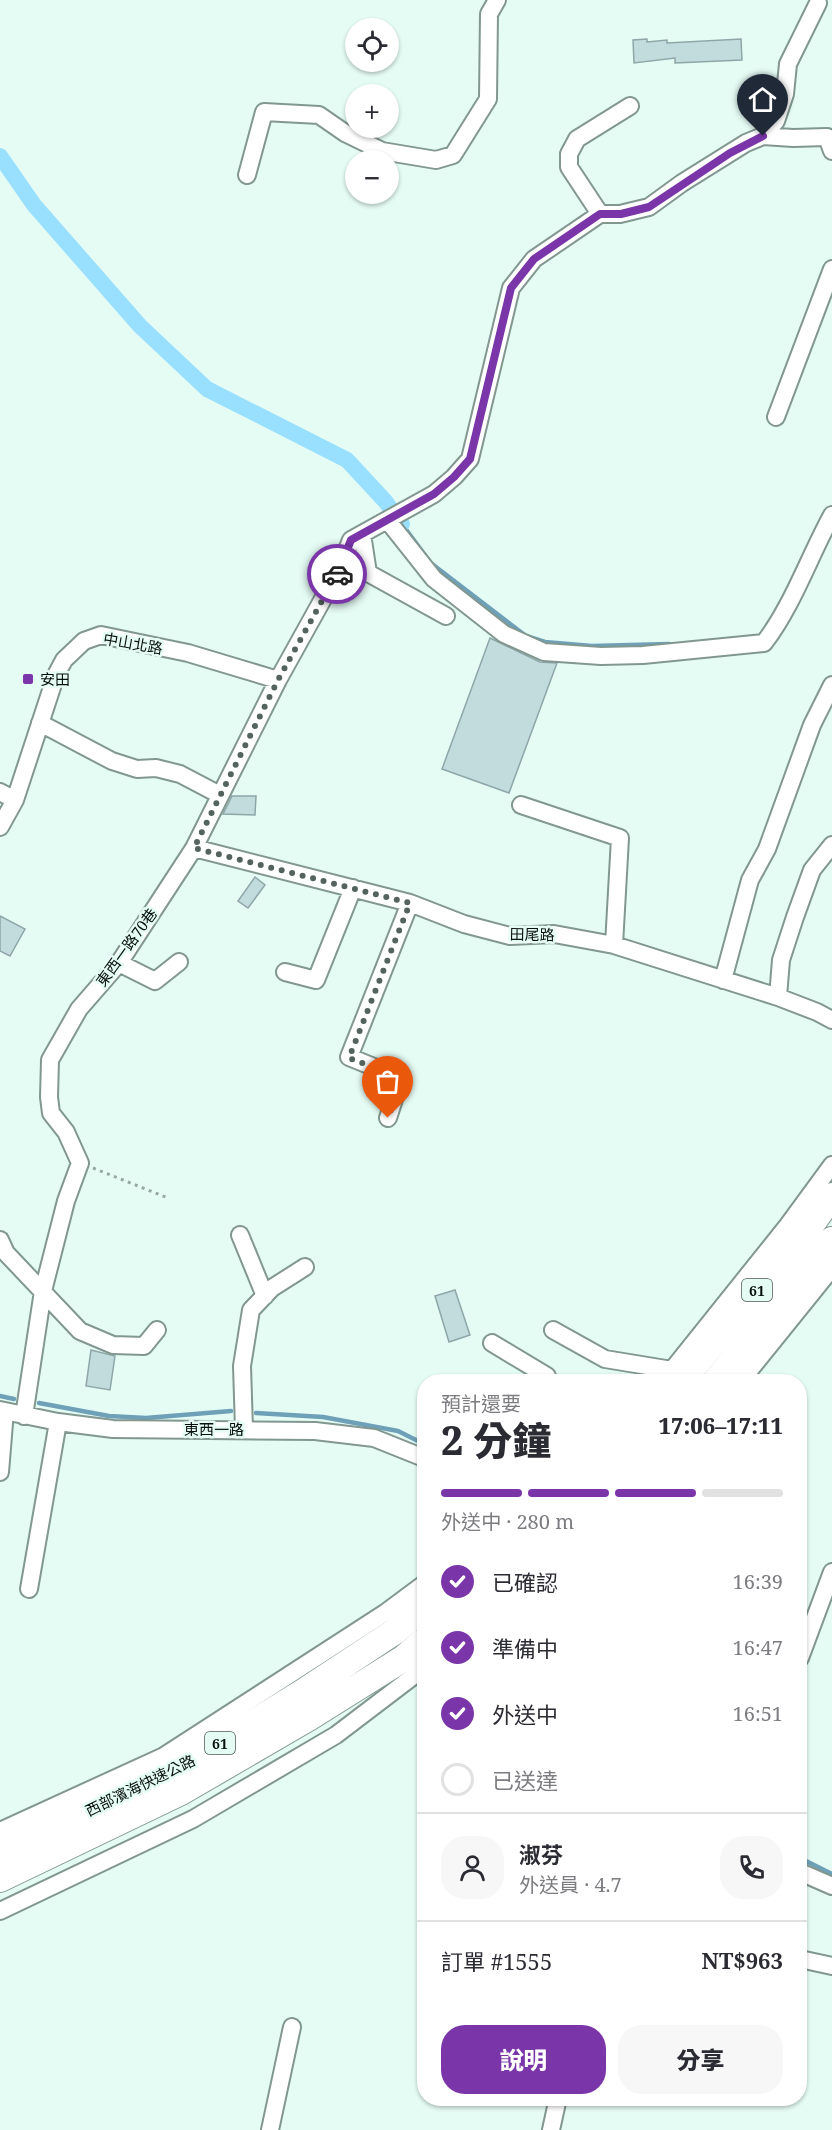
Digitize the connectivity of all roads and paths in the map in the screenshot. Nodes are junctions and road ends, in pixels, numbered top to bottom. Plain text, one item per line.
1 (497, 0) edge
2 (820, 5) edge
3 (630, 106) dead end
4 (763, 136) junction
5 (832, 151) edge
6 (247, 175) dead end
7 (600, 214) junction
8 (832, 269) edge
9 (776, 417) dead end
10 (832, 516) edge
11 (388, 521) junction
12 (362, 534) junction
13 (339, 570) junction
14 (368, 573) junction
15 (446, 616) dead end
16 (278, 680) junction
17 (832, 685) edge
18 (40, 723) junction
19 (219, 795) junction
20 (7, 796) edge
21 (521, 805) dead end
22 (0, 827) edge
23 (832, 845) edge
24 (194, 848) junction
25 (352, 888) junction
26 (410, 903) junction
27 (614, 945) junction
28 (179, 962) dead end
29 (119, 963) junction
30 (285, 972) dead end
31 (723, 980) junction
32 (778, 997) junction
33 (832, 1020) edge
34 (388, 1118) dead end
35 (80, 1163) junction
36 (832, 1165) edge
37 (832, 1197) edge
38 (168, 1198) dead end
39 (240, 1234) dead end
40 (0, 1240) edge
41 (832, 1240) edge
42 (305, 1267) dead end
43 (832, 1268) edge
44 (43, 1291) junction
45 (265, 1296) junction
46 (157, 1330) dead end
47 (553, 1330) dead end
48 (492, 1343) dead end
49 (544, 1374) edge
50 (668, 1374) edge
51 (677, 1374) edge
52 (681, 1374) edge
53 (722, 1374) edge
54 (746, 1374) edge
55 (2, 1410) edge
56 (24, 1416) junction
57 (58, 1422) junction
58 (244, 1429) junction
59 (417, 1455) edge
60 (0, 1472) edge
61 (832, 1572) edge
62 (29, 1589) dead end
63 (417, 1589) edge
64 (417, 1613) edge
65 (807, 1639) edge
66 (417, 1647) edge
67 (417, 1673) edge
68 (0, 1831) edge
69 (0, 1852) edge
70 (807, 1875) edge
71 (0, 1879) edge
72 (832, 1886) edge
73 (0, 1911) edge
74 (807, 1961) edge
75 (832, 1966) edge
76 (292, 2027) dead end
77 (556, 2106) edge
78 (270, 2130) edge
79 (551, 2130) edge

1 - 6 street
2 - 4 street
3 - 7 street
4 - 5 street
4 - 7 street
7 - 11 street, 東西一路70巷
8 - 9 street
10 - 11 street
11 - 12 street, 東西一路70巷
12 - 13 street, 東西一路70巷
12 - 14 street
13 - 14 street
13 - 16 street, 東西一路70巷
14 - 15 street
16 - 18 street, 中山北路
16 - 19 street, 東西一路70巷
17 - 31 street
18 - 19 street
18 - 20 street, 中山北路
19 - 24 street, 東西一路70巷
20 - 22 street, 中山北路
21 - 27 street
23 - 32 street
24 - 25 street, 田尾路
24 - 29 street, 東西一路70巷
25 - 26 street, 田尾路
25 - 30 street
26 - 27 street, 田尾路
26 - 34 street
27 - 31 street, 田尾路
28 - 29 street
29 - 35 street, 東西一路70巷
31 - 32 street, 田尾路
32 - 33 street, 田尾路
35 - 38 path
35 - 44 street
36 - 51 street
37 - 52 highway, 61
39 - 45 street
40 - 44 street
41 - 53 highway, 61
42 - 45 street
43 - 54 street
44 - 46 street
44 - 56 street
45 - 58 street
47 - 50 street
48 - 49 street
55 - 56 street, 東西一路
55 - 60 street
56 - 57 street, 東西一路
57 - 58 street, 東西一路
57 - 62 street
58 - 59 street, 東西一路
61 - 65 street
63 - 68 street
64 - 69 highway, 西部濱海快速公路 / 61
66 - 71 highway, 西部濱海快速公路 / 61
67 - 73 street
70 - 72 street
74 - 75 street
76 - 78 street
77 - 79 street

